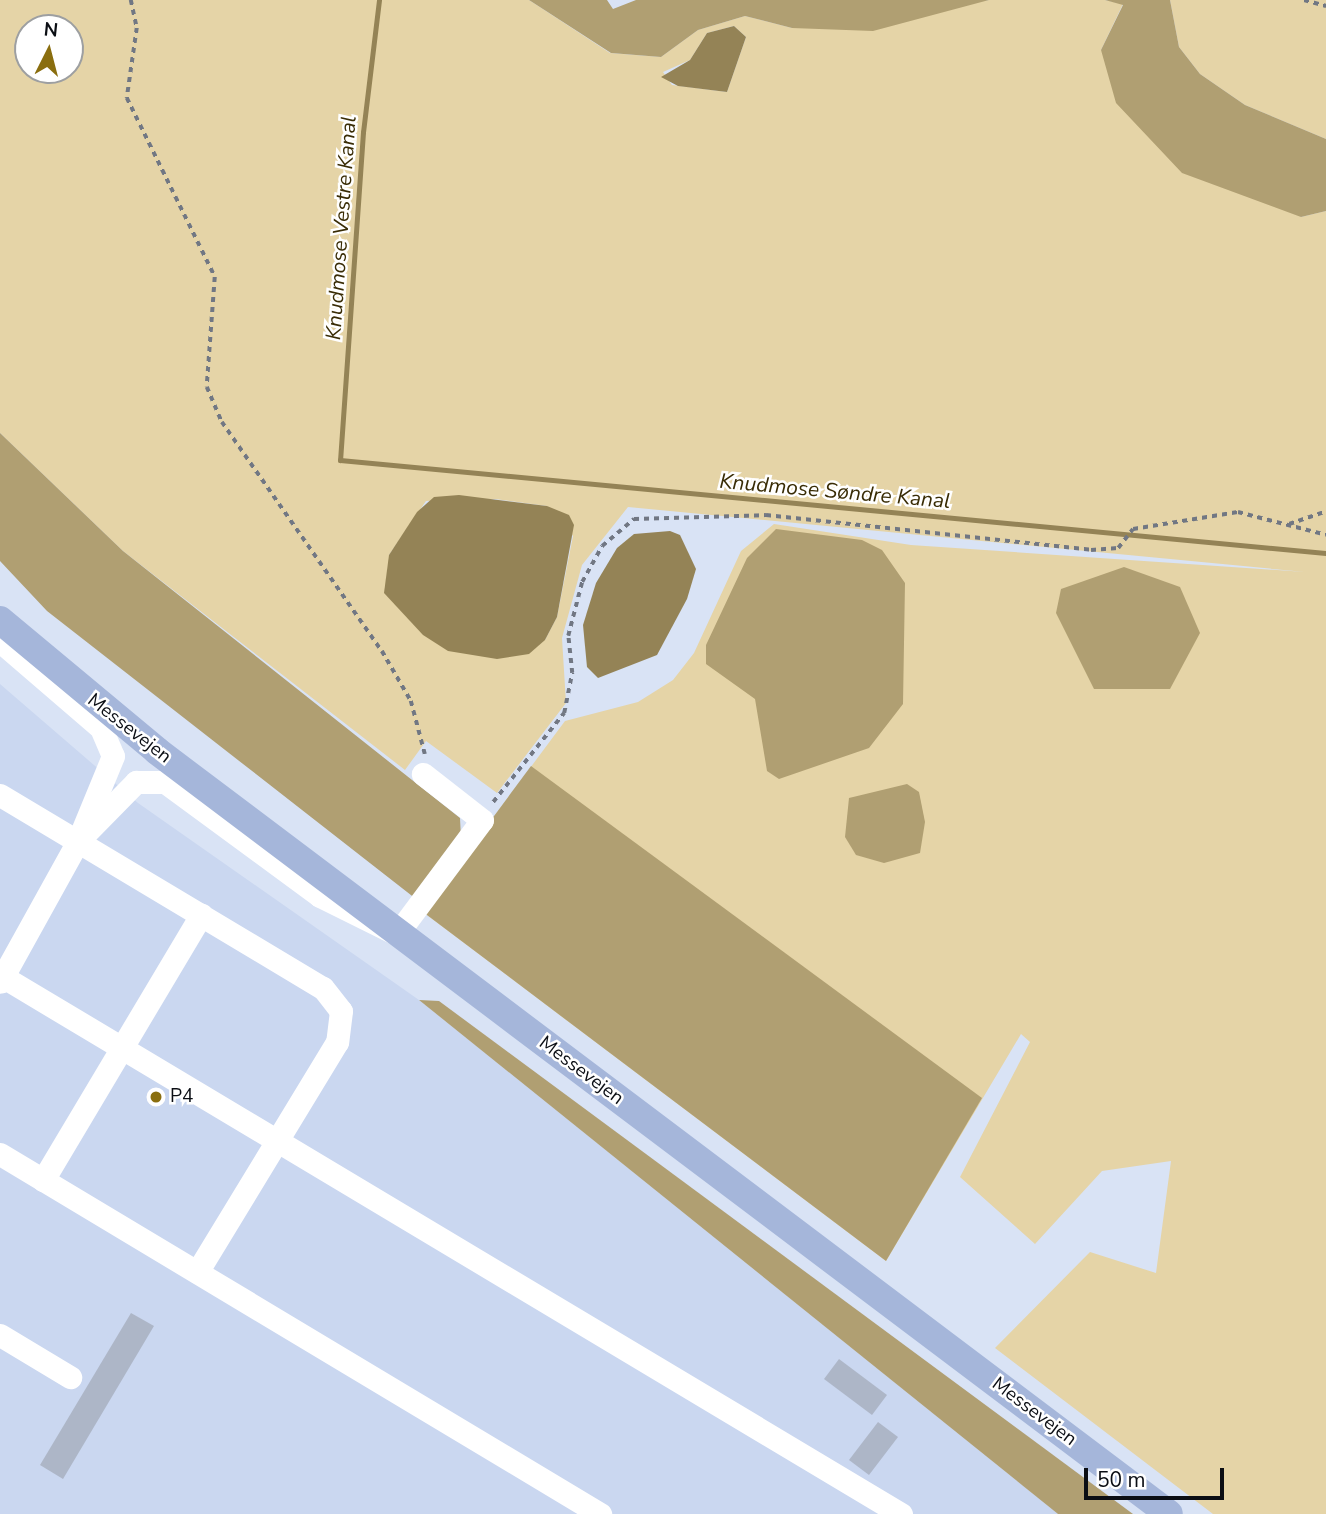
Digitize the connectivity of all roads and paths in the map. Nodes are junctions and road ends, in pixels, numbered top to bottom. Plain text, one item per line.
1 (131, 0) edge
2 (1304, 0) edge
3 (1326, 6) edge
4 (1326, 511) edge
5 (1287, 525) junction
6 (1326, 535) edge
7 (0, 620) edge
8 (0, 641) edge
9 (423, 774) joint
10 (0, 795) edge
11 (482, 820) junction
12 (78, 841) junction
13 (201, 915) junction
14 (397, 934) junction
15 (1, 978) edge
16 (122, 1048) junction
17 (277, 1141) junction
18 (0, 1154) edge
19 (43, 1180) junction
20 (197, 1272) junction
21 (0, 1335) edge
22 (69, 1377) dead end
23 (598, 1513) edge
24 (901, 1514) edge
25 (1169, 1514) edge

1 - 9 path
2 - 3 path
4 - 5 path
5 - 6 path
5 - 11 path
7 - 14 main road, Messevejen
8 - 12 lane
9 - 11 lane
10 - 12 lane
11 - 14 lane
12 - 13 lane
12 - 14 lane
12 - 15 lane
13 - 16 lane
13 - 17 lane
14 - 25 main road, Messevejen
15 - 16 lane
16 - 17 lane
16 - 19 lane
17 - 20 lane
17 - 24 lane
18 - 19 lane
19 - 20 lane
20 - 23 lane
21 - 22 lane

